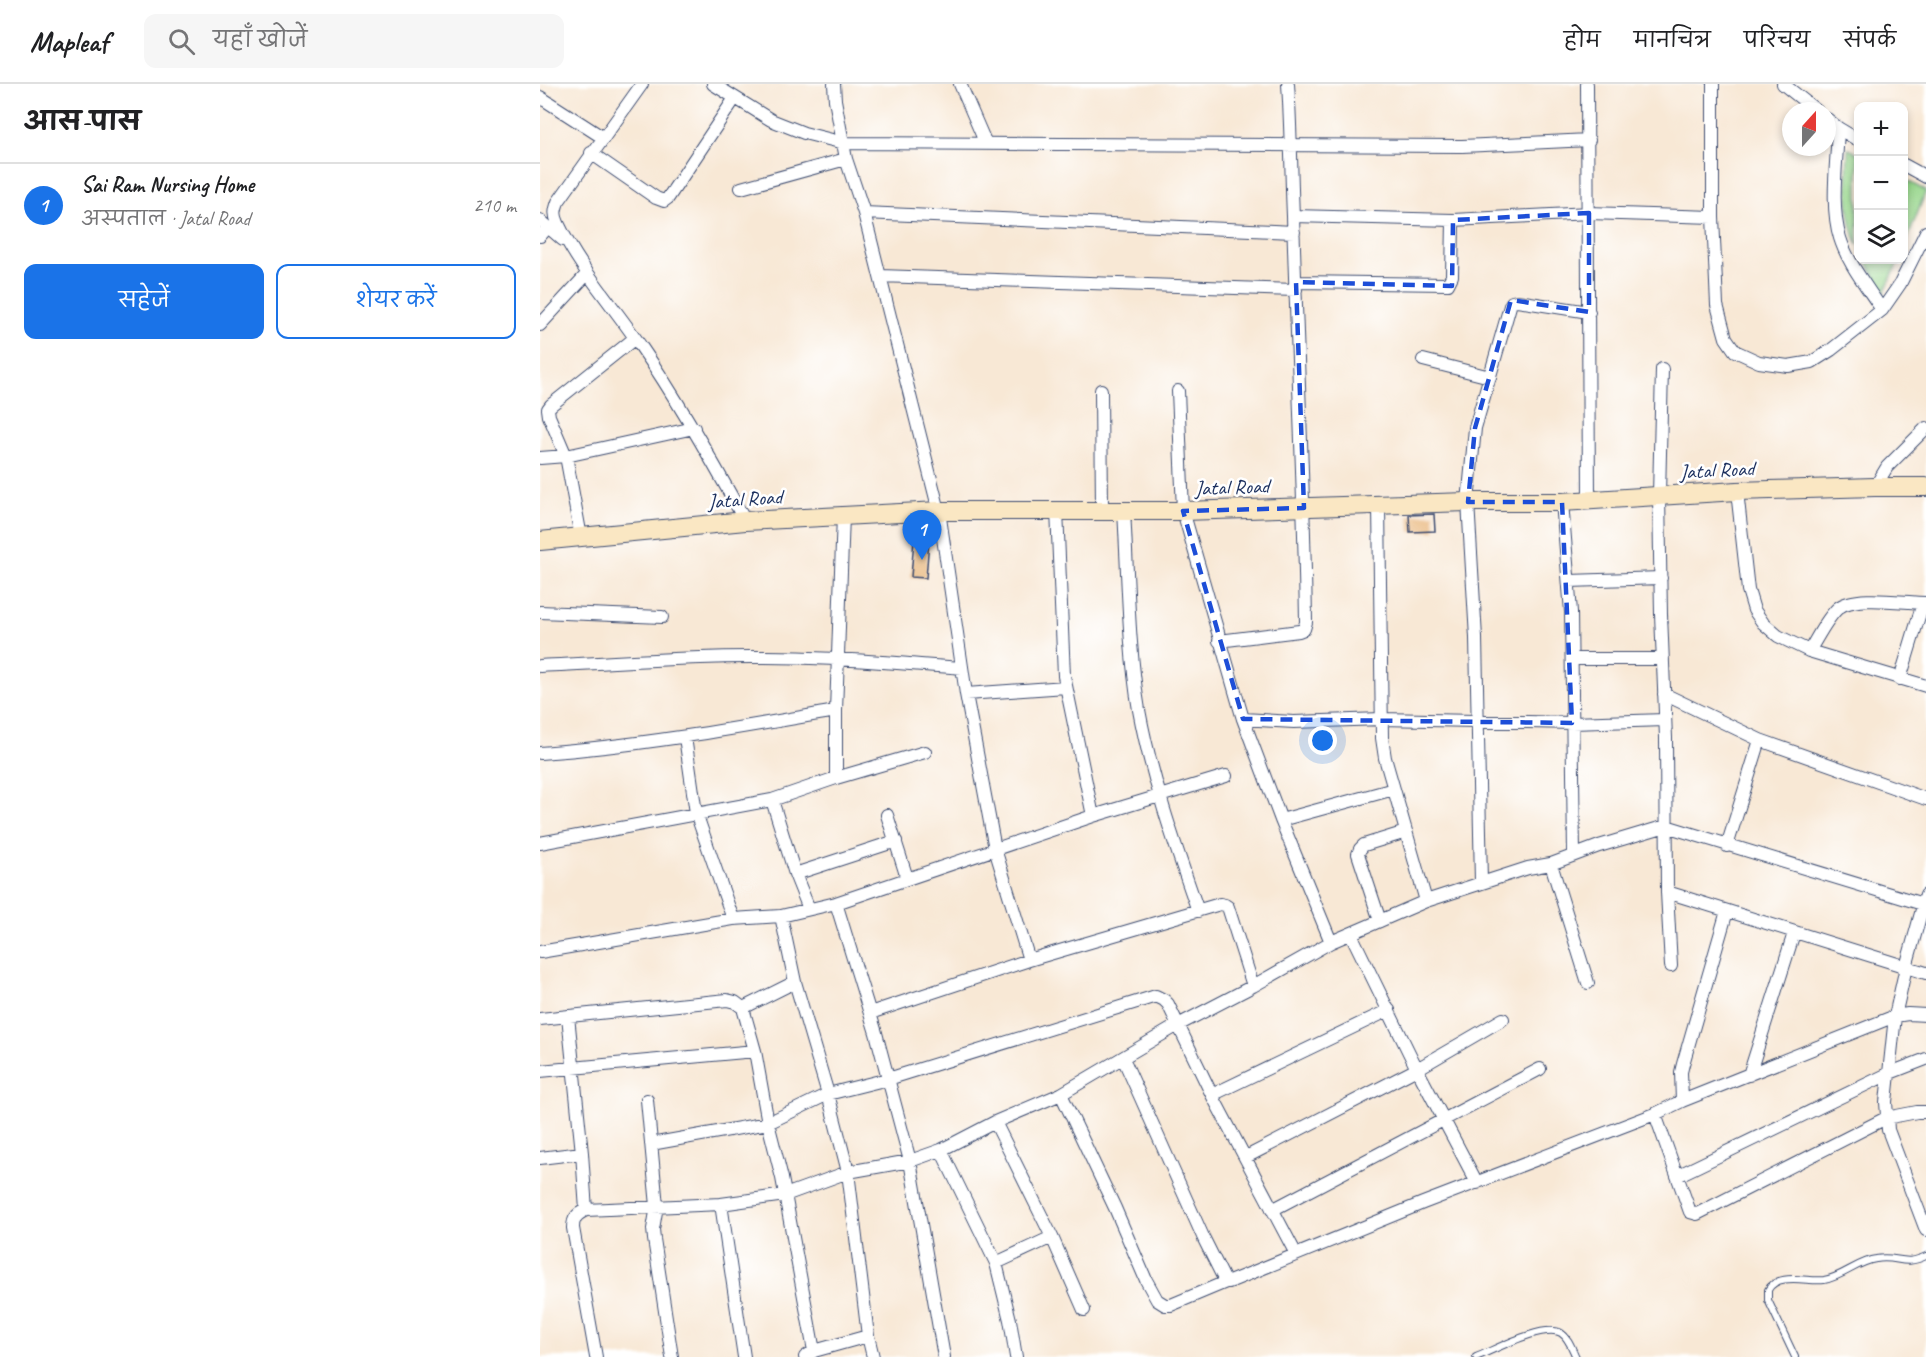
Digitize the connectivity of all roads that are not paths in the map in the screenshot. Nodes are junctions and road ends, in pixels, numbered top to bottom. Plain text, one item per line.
1 (642, 84) edge
2 (713, 84) edge
3 (834, 84) edge
4 (960, 84) edge
5 (1288, 84) edge
6 (1587, 84) edge
7 (1713, 84) edge
8 (1783, 84) edge
9 (540, 97) edge
10 (735, 98) junction
11 (1806, 102) edge
12 (1838, 128) joint
13 (602, 137) junction
14 (1854, 138) edge
15 (1589, 140) junction
16 (844, 143) junction
17 (986, 144) junction
18 (1292, 146) junction
19 (591, 153) junction
20 (846, 159) junction
21 (1908, 167) edge
22 (1926, 177) edge
23 (741, 188) dead end
24 (864, 213) junction
25 (1589, 213) junction
26 (1293, 216) junction
27 (1713, 217) junction
28 (1453, 220) junction
29 (543, 228) edge
30 (1293, 232) junction
31 (1926, 232) edge
32 (571, 247) junction
33 (587, 274) junction
34 (880, 276) junction
35 (1296, 286) junction
36 (1882, 310) junction
37 (1589, 312) junction
38 (540, 325) edge
39 (635, 338) junction
40 (1423, 360) dead end
41 (1662, 369) dead end
42 (1490, 378) junction
43 (1101, 390) dead end
44 (1178, 391) dead end
45 (693, 428) junction
46 (1926, 428) edge
47 (566, 456) junction
48 (540, 458) edge
49 (1875, 487) junction
50 (1926, 487) edge
51 (1737, 491) junction
52 (1659, 495) junction
53 (1589, 501) junction
54 (1468, 502) junction
55 (1562, 502) junction
56 (1379, 504) junction
57 (1304, 508) junction
58 (1057, 510) junction
59 (1102, 510) junction
60 (1124, 511) junction
61 (1183, 511) junction
62 (939, 512) junction
63 (843, 515) junction
64 (745, 521) junction
65 (582, 537) junction
66 (540, 541) edge
67 (1661, 578) junction
68 (1569, 581) junction
69 (1924, 603) edge
70 (540, 612) edge
71 (662, 617) dead end
72 (1220, 641) junction
73 (1809, 651) junction
74 (838, 658) junction
75 (1572, 659) junction
76 (1663, 659) junction
77 (540, 666) edge
78 (962, 668) junction
79 (1900, 678) junction
80 (1926, 686) edge
81 (1066, 687) junction
82 (966, 694) junction
83 (1664, 694) junction
84 (836, 711) junction
85 (1243, 719) junction
86 (1382, 719) junction
87 (1665, 720) junction
88 (1477, 722) junction
89 (1572, 723) junction
90 (685, 737) junction
91 (1760, 740) junction
92 (925, 752) dead end
93 (540, 753) edge
94 (1226, 776) dead end
95 (836, 778) junction
96 (1394, 789) junction
97 (1159, 797) junction
98 (1926, 799) edge
99 (772, 800) junction
100 (696, 813) junction
101 (887, 814) dead end
102 (1093, 816) junction
103 (1281, 820) junction
104 (1666, 826) junction
105 (1406, 832) junction
106 (896, 841) junction
107 (540, 843) edge
108 (1727, 846) junction
109 (995, 849) junction
110 (1574, 855) junction
111 (1551, 864) junction
112 (795, 874) junction
113 (907, 878) junction
114 (1481, 882) junction
115 (1667, 892) junction
116 (1426, 901) junction
117 (1925, 902) edge
118 (836, 903) junction
119 (809, 909) junction
120 (1198, 911) junction
121 (1727, 911) junction
122 (781, 916) junction
123 (733, 919) junction
124 (1380, 921) junction
125 (1794, 933) junction
126 (1351, 934) junction
127 (1331, 942) junction
128 (540, 952) edge
129 (1029, 960) junction
130 (1671, 966) dead end
131 (1906, 967) junction
132 (1926, 973) edge
133 (795, 982) junction
134 (1588, 983) dead end
135 (1253, 986) junction
136 (743, 1008) junction
137 (1389, 1010) junction
138 (870, 1013) junction
139 (1926, 1015) edge
140 (568, 1016) junction
141 (1895, 1016) junction
142 (540, 1019) edge
143 (1503, 1019) dead end
144 (1178, 1025) junction
145 (755, 1050) junction
146 (1123, 1058) junction
147 (1926, 1059) edge
148 (574, 1068) junction
149 (1417, 1069) junction
150 (1539, 1069) dead end
151 (540, 1071) edge
152 (1890, 1073) junction
153 (1749, 1075) junction
154 (888, 1078) junction
155 (828, 1094) junction
156 (1060, 1094) junction
157 (1212, 1095) junction
158 (647, 1100) dead end
159 (1682, 1101) junction
160 (1926, 1112) edge
161 (1655, 1114) junction
162 (1444, 1119) junction
163 (1886, 1119) junction
164 (995, 1122) junction
165 (768, 1123) junction
166 (651, 1144) junction
167 (941, 1150) junction
168 (582, 1153) junction
169 (1246, 1157) junction
170 (540, 1158) edge
171 (910, 1161) junction
172 (848, 1172) junction
173 (1677, 1176) junction
174 (1477, 1183) junction
175 (785, 1196) junction
176 (722, 1204) junction
177 (657, 1206) junction
178 (1272, 1209) junction
179 (586, 1210) junction
180 (1926, 1230) edge
181 (1052, 1237) junction
182 (1296, 1254) junction
183 (1926, 1256) edge
184 (996, 1263) junction
185 (1226, 1282) junction
186 (1084, 1310) dead end
187 (868, 1336) junction
188 (810, 1354) edge
189 (596, 1357) edge
190 (672, 1357) edge
191 (744, 1357) edge
192 (873, 1357) edge
193 (944, 1357) edge
194 (1016, 1357) edge
195 (1476, 1357) edge
196 (1576, 1357) edge
197 (1795, 1357) edge

1 - 13 street
2 - 10 street
3 - 16 street
4 - 17 street
5 - 18 street
6 - 15 street
7 - 27 street
8 - 11 street
9 - 13 street
10 - 16 street
10 - 19 street
12 - 14 street
12 - 36 street
13 - 19 street
15 - 18 street
15 - 25 street
16 - 17 street
16 - 20 street
17 - 18 street
18 - 26 street
19 - 32 street
20 - 23 street
20 - 24 street
21 - 22 street
24 - 30 street
24 - 34 street
25 - 27 street
25 - 28 street
25 - 37 street
26 - 28 street
26 - 30 street
27 - 36 street
28 - 35 street
29 - 32 street
30 - 35 street
31 - 36 street
32 - 33 street
33 - 38 street
33 - 39 street
34 - 35 street
34 - 62 street
35 - 57 street
37 - 42 street
37 - 53 street
39 - 45 street
39 - 47 street
40 - 42 street
41 - 52 street
42 - 54 street
43 - 59 street
44 - 61 street
45 - 47 street
45 - 64 street
46 - 49 street
47 - 48 street
47 - 65 street
49 - 50 main road, Jatal Road
49 - 51 main road, Jatal Road
51 - 52 main road, Jatal Road
51 - 73 street
52 - 53 main road, Jatal Road
52 - 67 street
53 - 55 main road, Jatal Road
54 - 55 main road, Jatal Road
54 - 56 main road, Jatal Road
54 - 88 street
55 - 68 street
56 - 57 main road, Jatal Road
56 - 86 street
57 - 61 main road, Jatal Road
57 - 72 street
58 - 59 main road, Jatal Road
58 - 62 main road, Jatal Road
58 - 81 street
59 - 60 main road, Jatal Road
60 - 61 main road, Jatal Road
60 - 97 street
61 - 72 street
62 - 63 main road, Jatal Road
62 - 78 street
63 - 64 main road, Jatal Road
63 - 74 street
64 - 65 main road, Jatal Road
65 - 66 main road, Jatal Road
67 - 68 street
67 - 76 street
68 - 75 street
69 - 73 street
69 - 79 street
70 - 71 street
72 - 85 street
73 - 79 street
74 - 77 street
74 - 78 street
74 - 84 street
75 - 76 street
75 - 89 street
76 - 83 street
78 - 82 street
79 - 80 street
81 - 82 street
81 - 102 street
82 - 109 street
83 - 87 street
83 - 91 street
84 - 90 street
84 - 95 street
85 - 86 street
85 - 103 street
86 - 88 street
86 - 96 street
87 - 89 street
87 - 104 street
88 - 89 street
88 - 114 street
89 - 110 street
90 - 93 street
90 - 100 street
91 - 98 street
91 - 108 street
92 - 95 street
94 - 97 street
95 - 99 street
96 - 103 street
96 - 105 street
97 - 102 street
97 - 120 street
99 - 100 street
99 - 112 street
100 - 107 street
100 - 123 street
101 - 106 street
102 - 109 street
103 - 127 street
104 - 108 street
104 - 110 street
104 - 115 street
105 - 116 street
105 - 124 street
106 - 112 street
106 - 113 street
108 - 117 street
109 - 113 street
109 - 129 street
110 - 111 street
111 - 114 street
111 - 134 street
112 - 119 street
113 - 118 street
114 - 116 street
115 - 121 street
115 - 130 street
116 - 124 street
117 - 131 street
118 - 119 street
118 - 138 street
119 - 122 street
120 - 129 street
120 - 135 street
121 - 125 street
121 - 159 street
122 - 123 street
122 - 133 street
123 - 128 street
124 - 126 street
125 - 131 street
125 - 153 street
126 - 127 street
126 - 137 street
127 - 135 street
129 - 138 street
131 - 132 street
131 - 141 street
133 - 136 street
133 - 155 street
135 - 144 street
136 - 140 street
136 - 145 street
137 - 149 street
137 - 157 street
138 - 154 street
139 - 141 street
140 - 142 street
140 - 148 street
141 - 152 street
141 - 153 street
143 - 149 street
144 - 146 street
144 - 154 street
144 - 157 street
145 - 148 street
145 - 165 street
146 - 156 street
146 - 185 street
147 - 152 street
148 - 151 street
148 - 168 street
149 - 162 street
149 - 169 street
150 - 162 street
152 - 163 street
152 - 173 street
153 - 159 street
154 - 155 street
154 - 171 street
155 - 165 street
155 - 172 street
156 - 164 street
156 - 185 street
157 - 169 street
158 - 166 street
159 - 161 street
160 - 163 street
161 - 173 street
161 - 174 street
162 - 174 street
162 - 178 street
163 - 173 street
163 - 180 street
164 - 167 street
164 - 181 street
165 - 166 street
165 - 175 street
166 - 177 street
167 - 171 street
167 - 184 street
168 - 170 street
168 - 179 street
169 - 178 street
171 - 172 street
171 - 193 street
172 - 175 street
172 - 187 street
174 - 182 street
175 - 176 street
175 - 188 street
176 - 177 street
176 - 191 street
177 - 179 street
177 - 190 street
178 - 182 street
179 - 189 street
181 - 184 street
181 - 186 street
182 - 185 street
183 - 197 lane
184 - 194 street
187 - 188 street
187 - 192 street
195 - 196 lane

